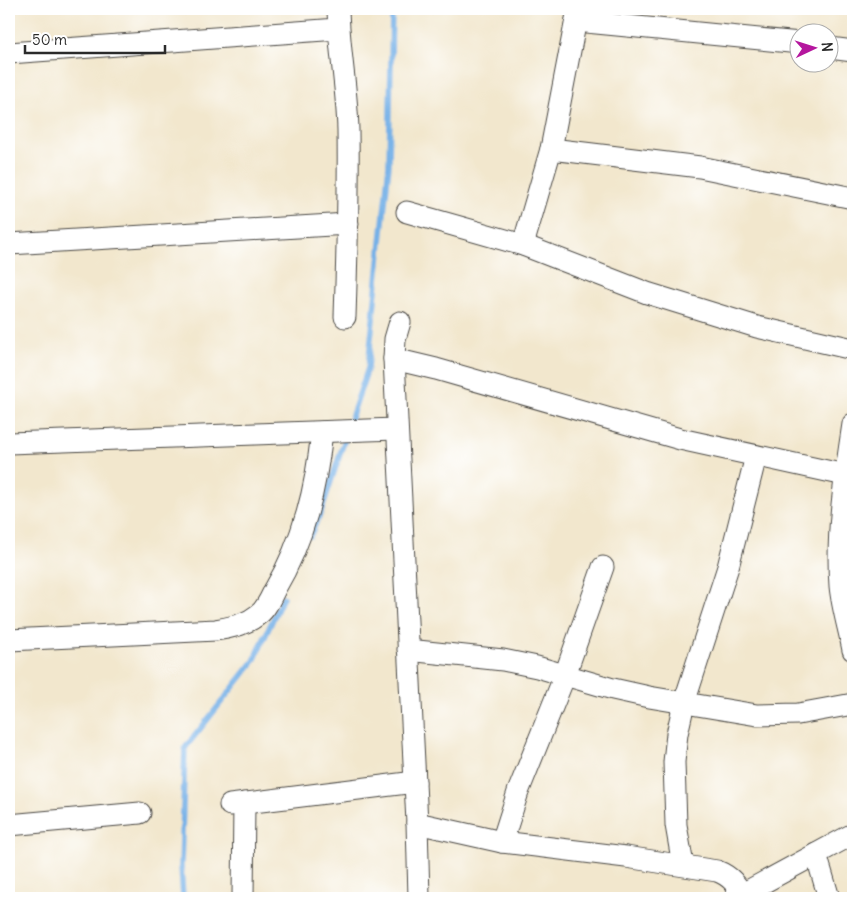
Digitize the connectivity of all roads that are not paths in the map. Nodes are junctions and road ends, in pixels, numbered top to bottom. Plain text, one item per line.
1 (577, 15) edge
2 (338, 19) edge
3 (790, 43) edge
4 (840, 50) edge
5 (853, 52) edge
6 (9, 53) edge
7 (551, 149) junction
8 (853, 198) edge
9 (407, 212) dead end
10 (348, 224) junction
11 (9, 244) edge
12 (523, 245) junction
13 (345, 317) dead end
14 (400, 322) dead end
15 (853, 348) edge
16 (394, 359) junction
17 (853, 424) edge
18 (396, 429) junction
19 (322, 432) junction
20 (9, 443) edge
21 (756, 456) junction
22 (846, 475) junction
23 (603, 567) dead end
24 (9, 640) edge
25 (408, 650) junction
26 (853, 650) edge
27 (565, 675) junction
28 (684, 703) junction
29 (853, 704) edge
30 (414, 782) junction
31 (140, 813) dead end
32 (417, 823) junction
33 (9, 825) edge
34 (853, 834) edge
35 (502, 842) junction
36 (816, 854) junction
37 (683, 865) junction
38 (740, 897) edge
39 (243, 898) edge
40 (418, 898) edge
41 (829, 898) edge

1 - 3 street
1 - 7 street
2 - 6 street
2 - 10 street
4 - 5 street
7 - 8 street
7 - 12 street
9 - 12 street
10 - 11 street
10 - 13 street
12 - 15 street
14 - 16 street
16 - 18 street
16 - 21 street
17 - 22 street
18 - 19 street
18 - 25 street
19 - 20 street
19 - 24 street
21 - 22 street
21 - 28 street
22 - 26 street
23 - 27 street
25 - 27 street
25 - 30 street
27 - 28 street
27 - 35 street
28 - 29 street
28 - 37 street
30 - 32 street
30 - 39 street
31 - 33 street
32 - 35 street
32 - 40 street
34 - 36 street
35 - 37 street
36 - 38 street
36 - 41 street
37 - 38 street

